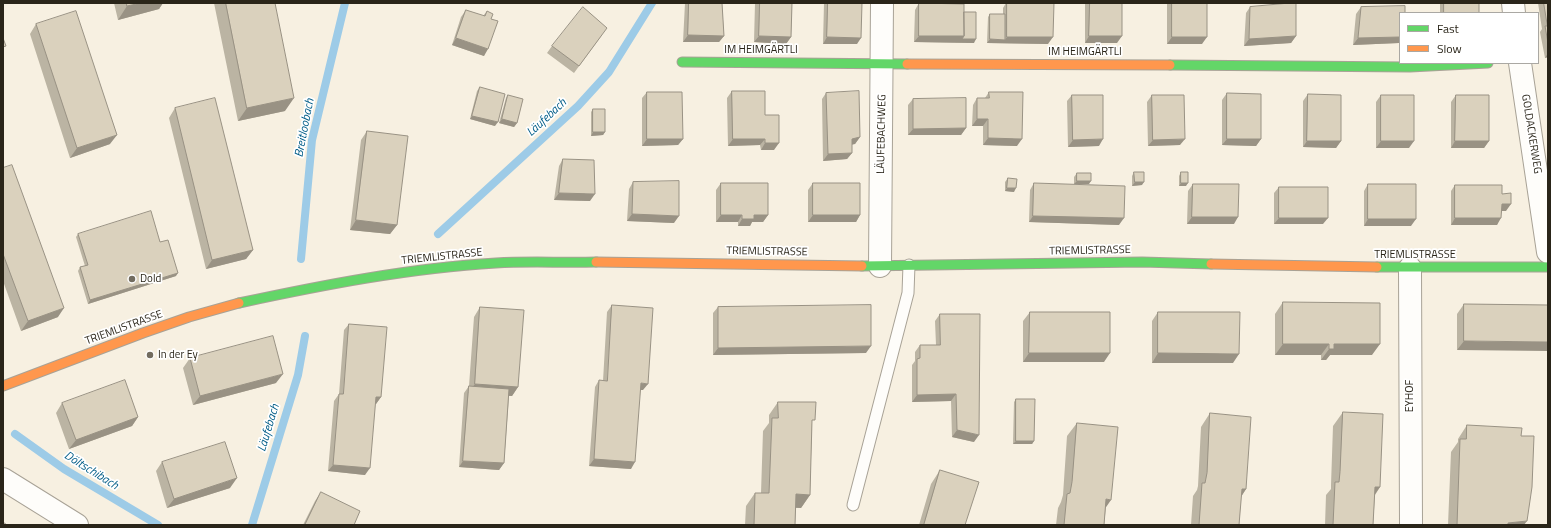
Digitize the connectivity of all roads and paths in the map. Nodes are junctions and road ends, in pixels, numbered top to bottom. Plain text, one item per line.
1 (882, 3) edge
2 (682, 62) dead end
3 (882, 63) junction
4 (1468, 64) edge
5 (1520, 64) edge
6 (1539, 120) edge
7 (1548, 252) edge
8 (909, 265) junction
9 (880, 266) junction
10 (1548, 267) edge
11 (1410, 268) junction
12 (3, 386) edge
13 (3, 479) edge
14 (853, 505) dead end
15 (77, 525) edge
16 (1411, 525) edge

1 - 3 street, LÄUFEBACHWEG
2 - 3 street, IM HEIMGÄRTLI
3 - 4 street, IM HEIMGÄRTLI
3 - 9 street, LÄUFEBACHWEG
5 - 6 street, GOLDACKERWEG
6 - 7 street, GOLDACKERWEG
8 - 9 street, TRIEMLISTRASSE
8 - 11 street, TRIEMLISTRASSE
8 - 14 lane
9 - 12 street, TRIEMLISTRASSE
10 - 11 street, TRIEMLISTRASSE
11 - 16 street, EYHOF
13 - 15 street

